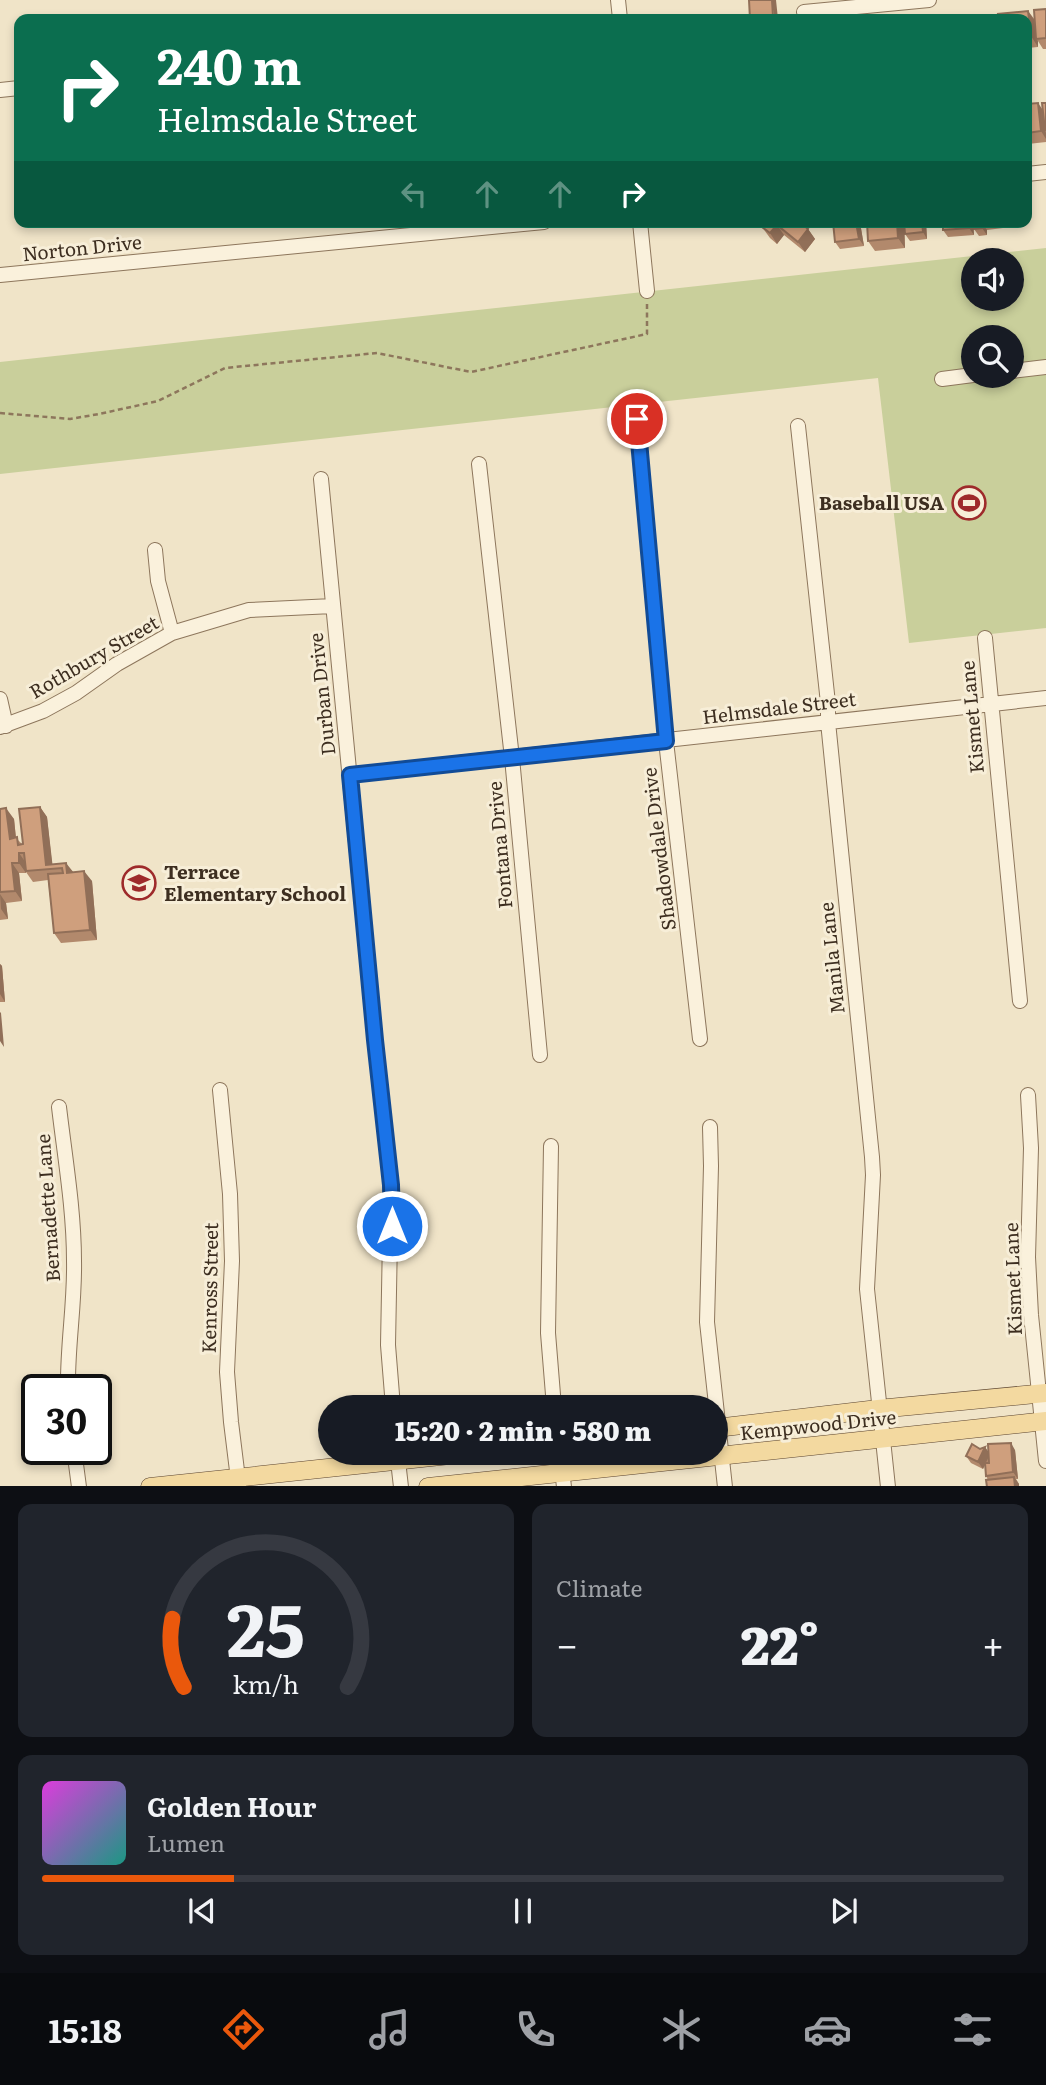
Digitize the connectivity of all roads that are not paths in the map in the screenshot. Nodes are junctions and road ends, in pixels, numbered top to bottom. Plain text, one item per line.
1 (929, 0) edge
2 (804, 10) edge
3 (482, 228) edge
4 (641, 228) edge
5 (0, 275) edge
6 (647, 290) road end
7 (1046, 367) edge
8 (1024, 370) edge
9 (961, 377) edge
10 (942, 379) dead end
11 (638, 404) dead end
12 (799, 426) dead end
13 (479, 464) dead end
14 (321, 480) dead end
15 (155, 550) dead end
16 (332, 606) junction
17 (172, 633) junction
18 (985, 638) dead end
19 (1046, 698) edge
20 (0, 699) edge
21 (990, 704) junction
22 (828, 722) junction
23 (3, 726) edge
24 (666, 741) junction
25 (512, 758) junction
26 (350, 775) junction
27 (1020, 1001) dead end
28 (701, 1038) dead end
29 (540, 1055) dead end
30 (220, 1090) dead end
31 (1028, 1095) dead end
32 (59, 1107) dead end
33 (710, 1127) dead end
34 (551, 1146) dead end
35 (67, 1374) edge
36 (1042, 1393) edge
37 (392, 1395) edge
38 (553, 1395) edge
39 (715, 1395) edge
40 (878, 1409) junction
41 (1044, 1422) edge
42 (728, 1427) edge
43 (882, 1439) junction
44 (728, 1456) edge
45 (1046, 1461) edge
46 (76, 1465) edge
47 (343, 1465) edge
48 (399, 1465) edge
49 (666, 1465) edge
50 (722, 1465) edge
51 (563, 1480) edge
52 (239, 1482) edge
53 (79, 1486) edge
54 (150, 1486) edge
55 (401, 1486) edge
56 (428, 1486) edge
57 (725, 1486) edge
58 (888, 1486) edge

1 - 2 street
3 - 5 street, Norton Drive
4 - 6 street
7 - 8 street
9 - 10 street
11 - 24 street, Shadowdale Drive
12 - 22 street, Manila Lane
13 - 25 street, Fontana Drive
14 - 16 street, Durban Drive
15 - 17 street
16 - 17 street, Rothbury Street
16 - 26 street, Durban Drive
17 - 23 street, Rothbury Street
18 - 21 street, Kismet Lane
19 - 21 street, Helmsdale Street
20 - 23 street
21 - 22 street, Helmsdale Street
21 - 27 street, Kismet Lane
22 - 24 street, Helmsdale Street
22 - 40 street, Manila Lane
24 - 25 street, Helmsdale Street
24 - 28 street, Shadowdale Drive
25 - 26 street, Helmsdale Street
25 - 29 street, Fontana Drive
26 - 37 street, Durban Drive
30 - 52 street, Kenross Street
31 - 36 street, Kismet Lane
32 - 35 street, Bernadette Lane
33 - 39 street
34 - 38 street
36 - 40 main road, Kempwood Drive
36 - 41 street, Kismet Lane
40 - 42 main road, Kempwood Drive
40 - 43 street, Manila Lane
41 - 43 main road, Kempwood Drive
41 - 45 street, Kismet Lane
43 - 44 main road, Kempwood Drive
43 - 58 street, Manila Lane
46 - 53 street
47 - 52 main road
48 - 55 street
49 - 51 main road, Kempwood Drive
50 - 57 street
51 - 56 main road, Kempwood Drive
52 - 54 main road

